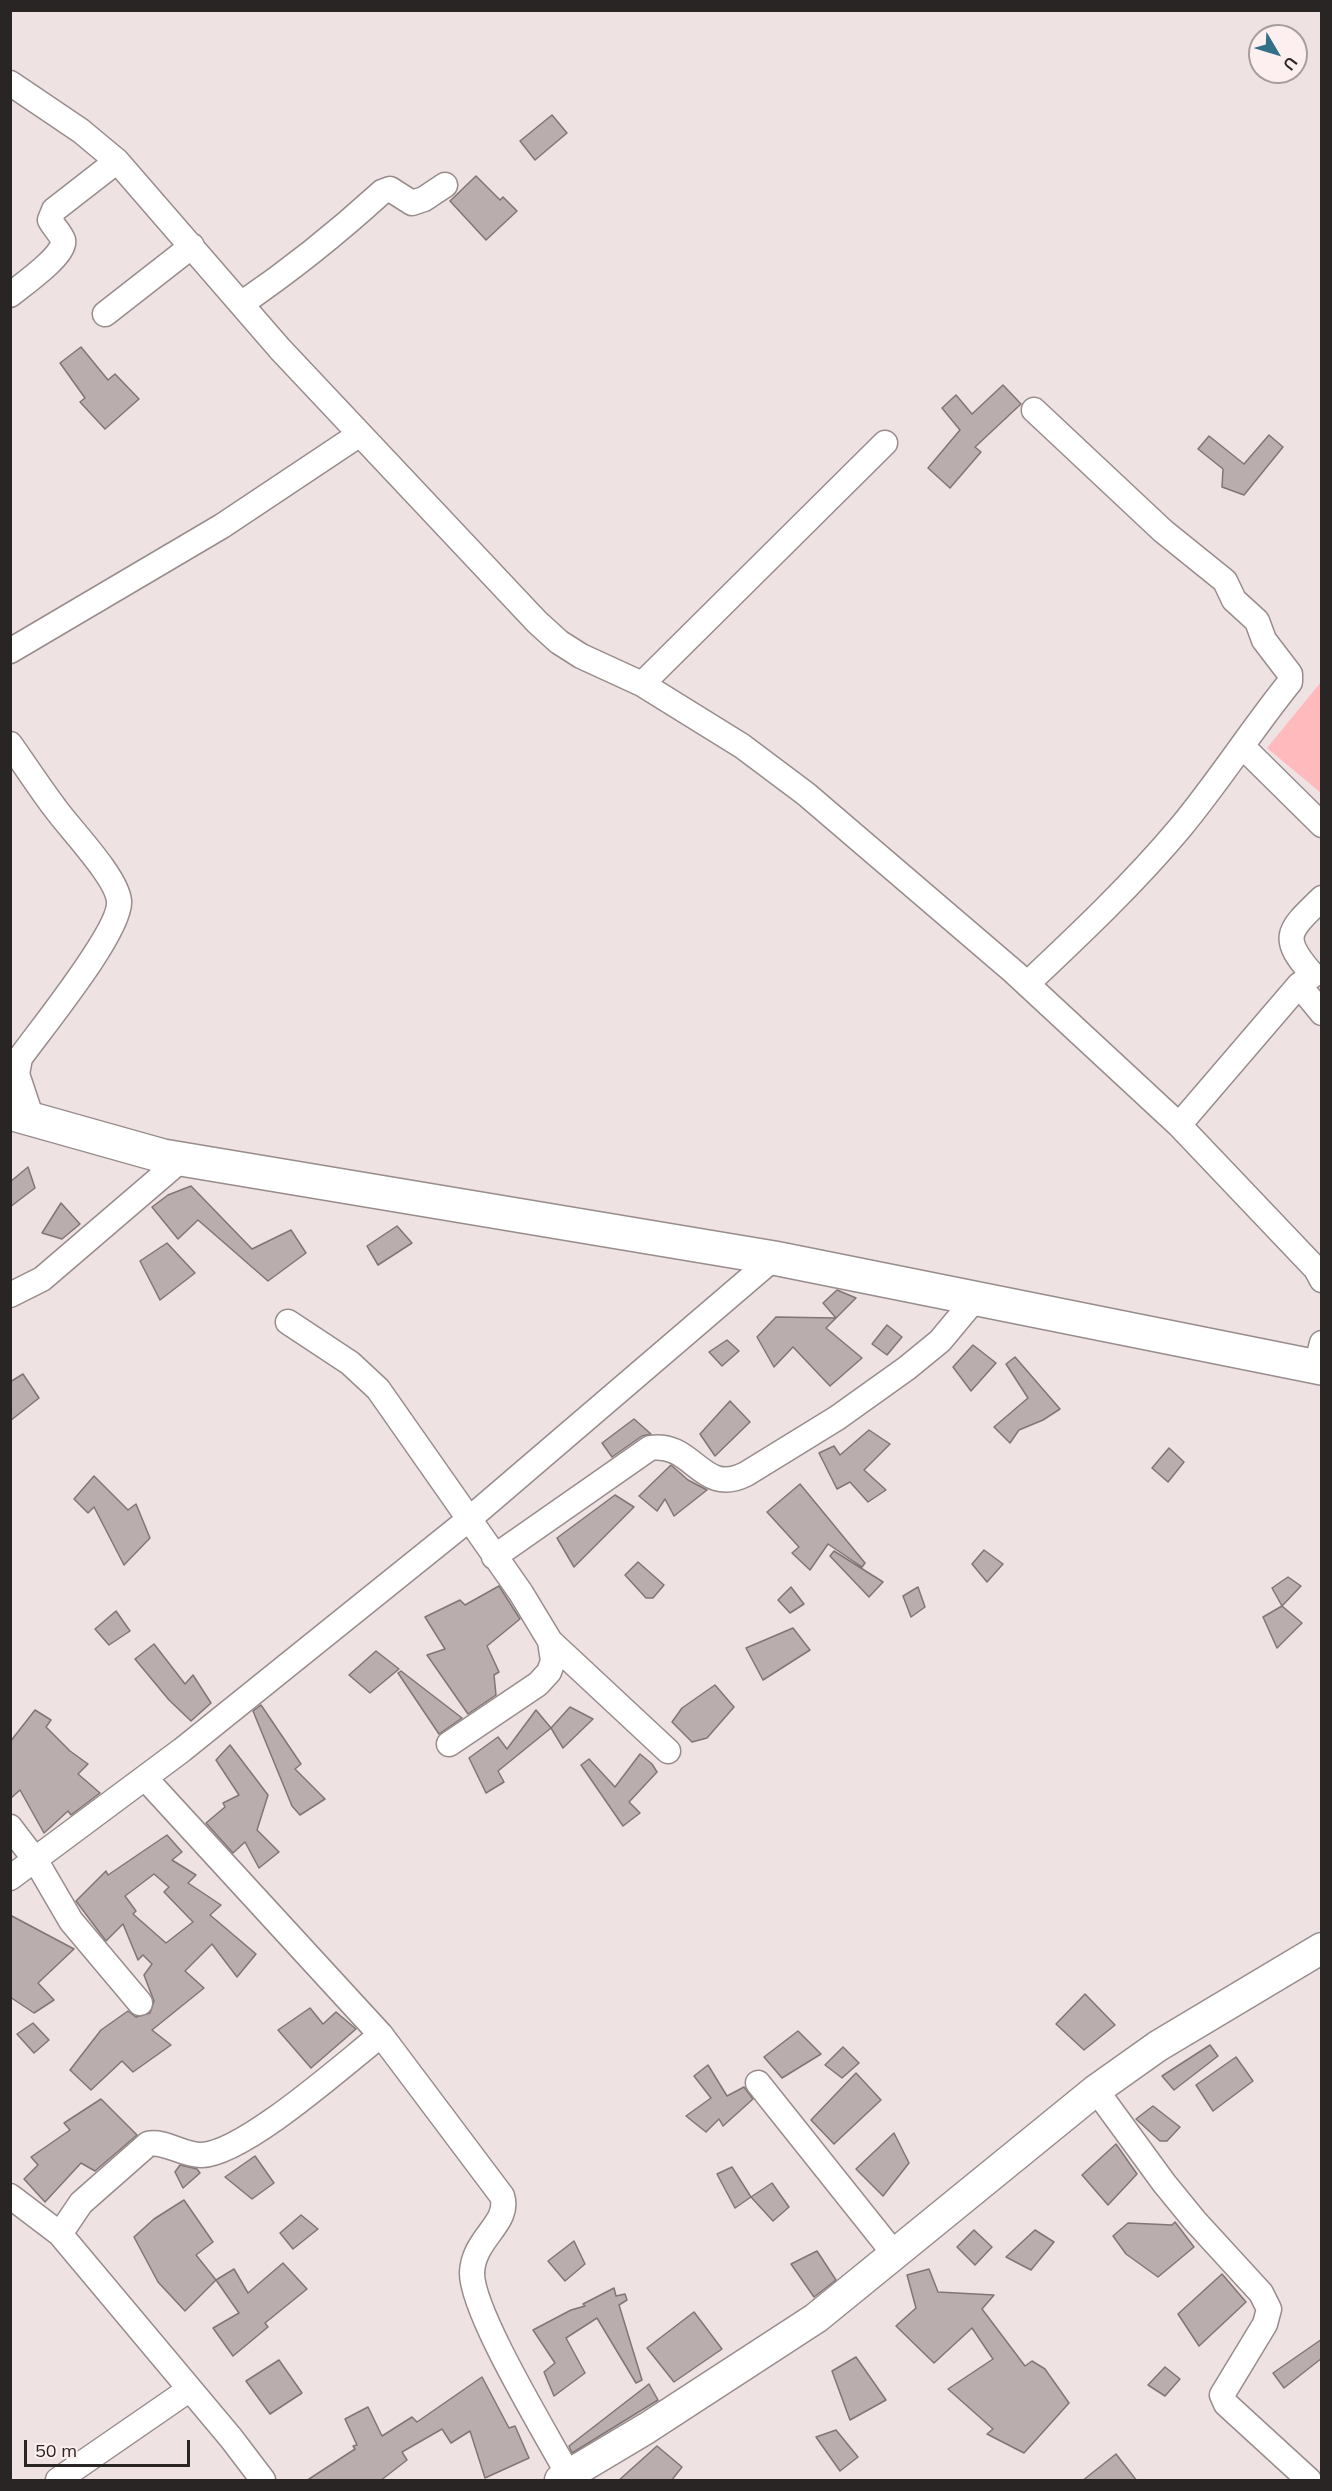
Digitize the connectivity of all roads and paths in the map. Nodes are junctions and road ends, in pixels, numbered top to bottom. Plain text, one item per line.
1 (10, 83) edge
2 (117, 161) junction
3 (445, 185) dead end
4 (192, 246) junction
5 (10, 295) edge
6 (241, 304) junction
7 (105, 314) dead end
8 (1034, 410) dead end
9 (360, 434) junction
10 (885, 443) dead end
11 (10, 651) edge
12 (642, 684) junction
13 (10, 744) edge
14 (1243, 747) junction
15 (1322, 825) edge
16 (1322, 898) edge
17 (1311, 976) edge
18 (1027, 984) junction
19 (1322, 1012) edge
20 (21, 1116) edge
21 (1179, 1125) junction
22 (182, 1159) junction
23 (774, 1258) junction
24 (1322, 1280) edge
25 (10, 1295) edge
26 (975, 1299) junction
27 (288, 1322) dead end
28 (1320, 1359) edge
29 (468, 1520) junction
30 (494, 1557) junction
31 (550, 1641) junction
32 (449, 1744) dead end
33 (668, 1751) dead end
34 (145, 1778) junction
35 (10, 1827) edge
36 (36, 1861) junction
37 (10, 1878) edge
38 (1322, 1947) edge
39 (140, 2003) dead end
40 (381, 2035) junction
41 (758, 2083) dead end
42 (1096, 2091) junction
43 (10, 2196) edge
44 (60, 2234) junction
45 (896, 2256) junction
46 (190, 2389) junction
47 (565, 2478) edge
48 (58, 2481) edge
49 (263, 2481) edge
50 (1309, 2481) edge

1 - 2 street
2 - 4 street
2 - 5 street
3 - 6 street
4 - 6 street
4 - 7 street
6 - 9 street
8 - 14 street
9 - 11 street
9 - 12 street
10 - 12 street
12 - 18 street
13 - 20 street
14 - 15 street
14 - 18 street
16 - 17 street
17 - 19 street
17 - 21 street
18 - 21 street
20 - 22 main road
21 - 24 street
22 - 23 main road
22 - 25 street
23 - 26 main road
23 - 29 street
26 - 28 main road
26 - 30 street
27 - 29 street
29 - 30 street
29 - 34 street
30 - 31 street
31 - 32 street
31 - 33 street
34 - 36 street
34 - 40 street
35 - 36 street
36 - 37 street
36 - 39 street
38 - 42 street
40 - 44 street
40 - 47 street
41 - 45 street
42 - 45 street
42 - 50 street
43 - 44 street
44 - 46 street
45 - 47 street
46 - 48 street
46 - 49 street

